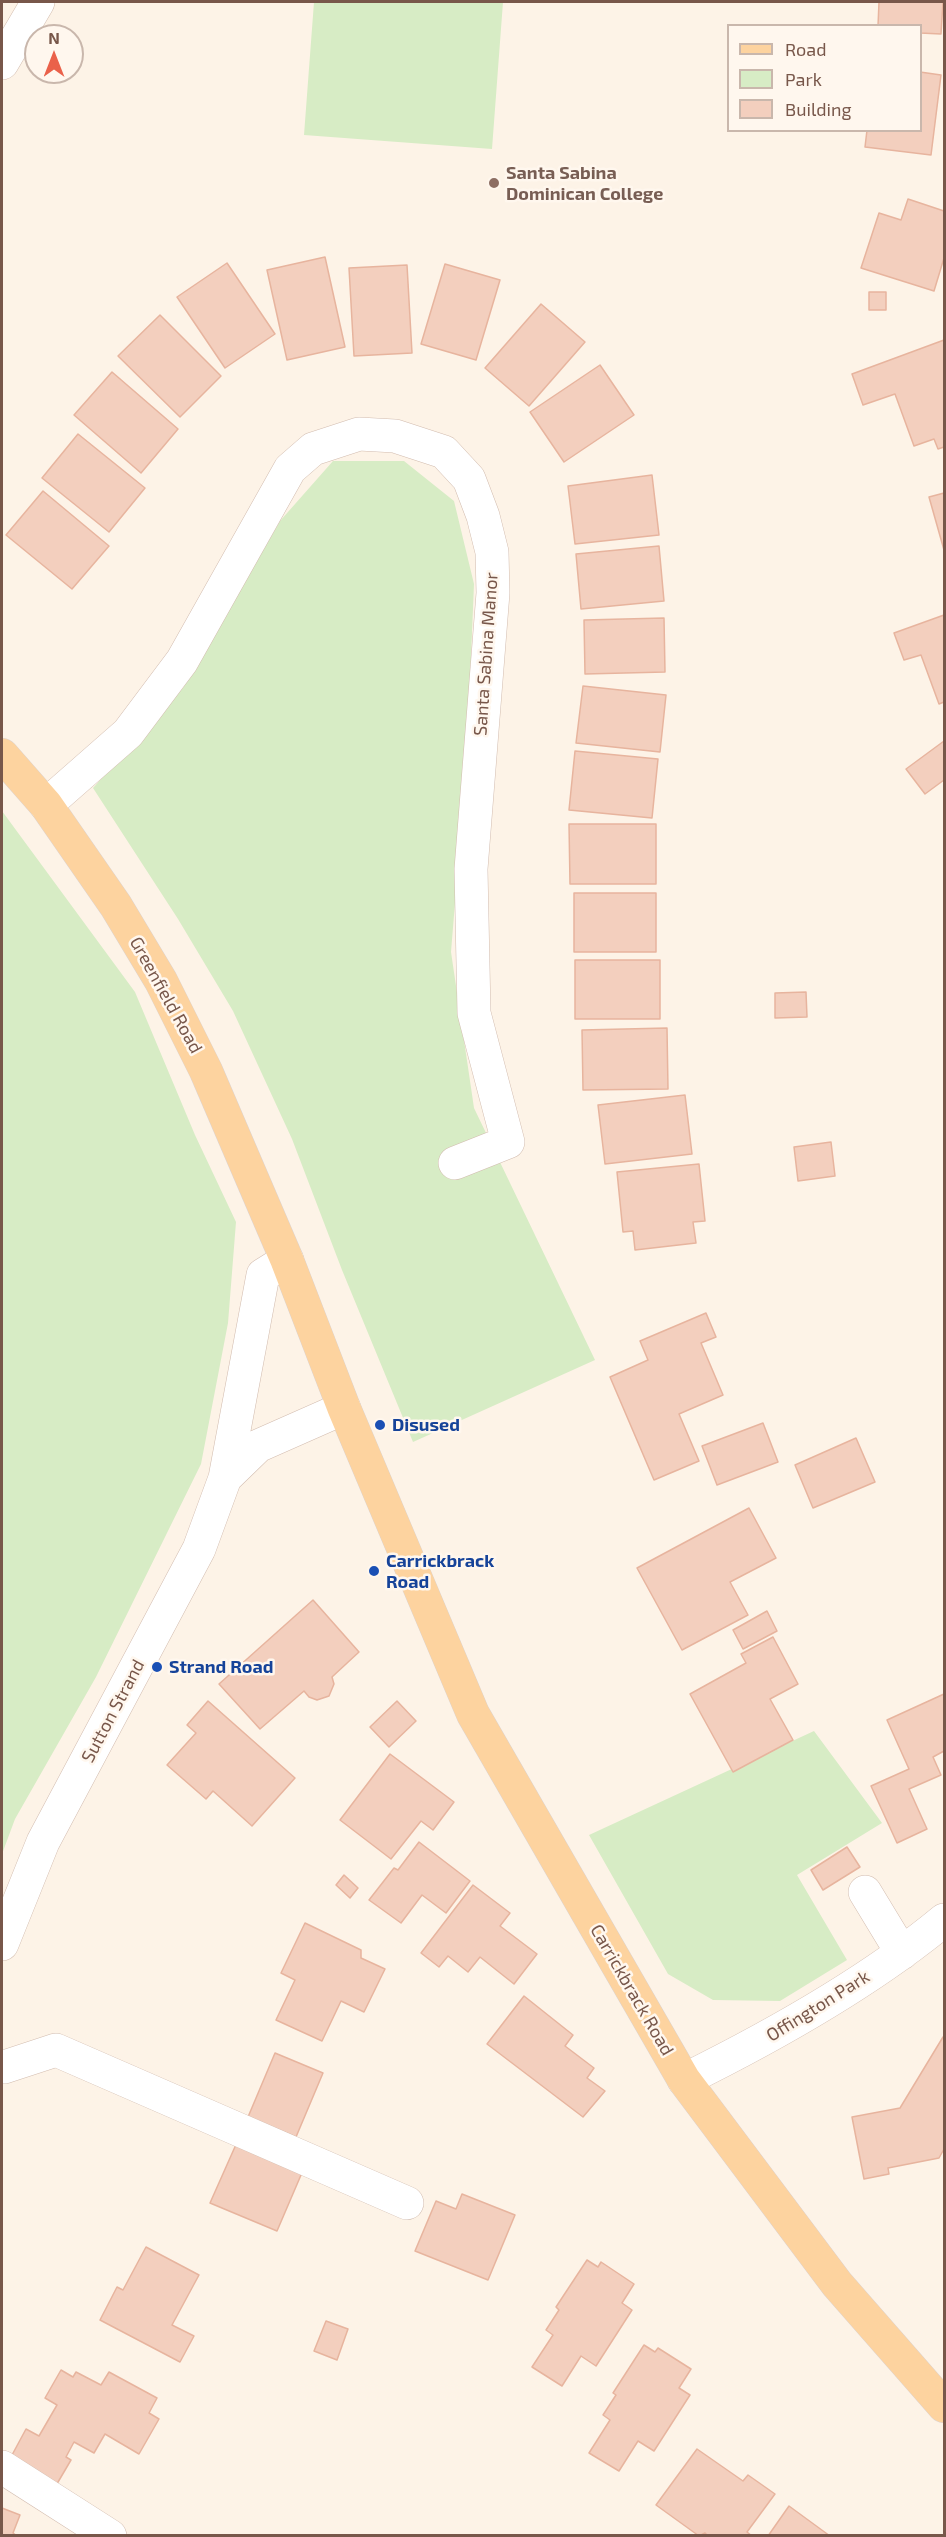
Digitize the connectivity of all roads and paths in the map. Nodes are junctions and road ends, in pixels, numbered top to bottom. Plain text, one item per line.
1 (38, 2) edge
2 (2, 63) edge
3 (2, 755) edge
4 (46, 805) junction
5 (455, 1163) dead end
6 (287, 1260) junction
7 (345, 1408) junction
8 (225, 1478) junction
9 (865, 1892) dead end
10 (945, 1920) edge
11 (2, 1944) edge
12 (902, 1953) junction
13 (2, 2066) edge
14 (684, 2080) junction
15 (407, 2203) dead end
16 (945, 2406) edge
17 (2, 2467) edge
18 (110, 2535) edge

1 - 2 street
3 - 4 main road, Greenfield Road
4 - 5 street, Santa Sabina Manor
4 - 6 main road, Greenfield Road
6 - 7 main road, Carrickbrack Road
6 - 8 street, Sutton Strand
7 - 8 street, Sutton Strand
7 - 14 main road, Carrickbrack Road
8 - 11 street, Sutton Strand
9 - 12 street
10 - 12 street, Offington Park
12 - 14 street, Offington Park
13 - 15 street
14 - 16 main road, Carrickbrack Road
17 - 18 street

